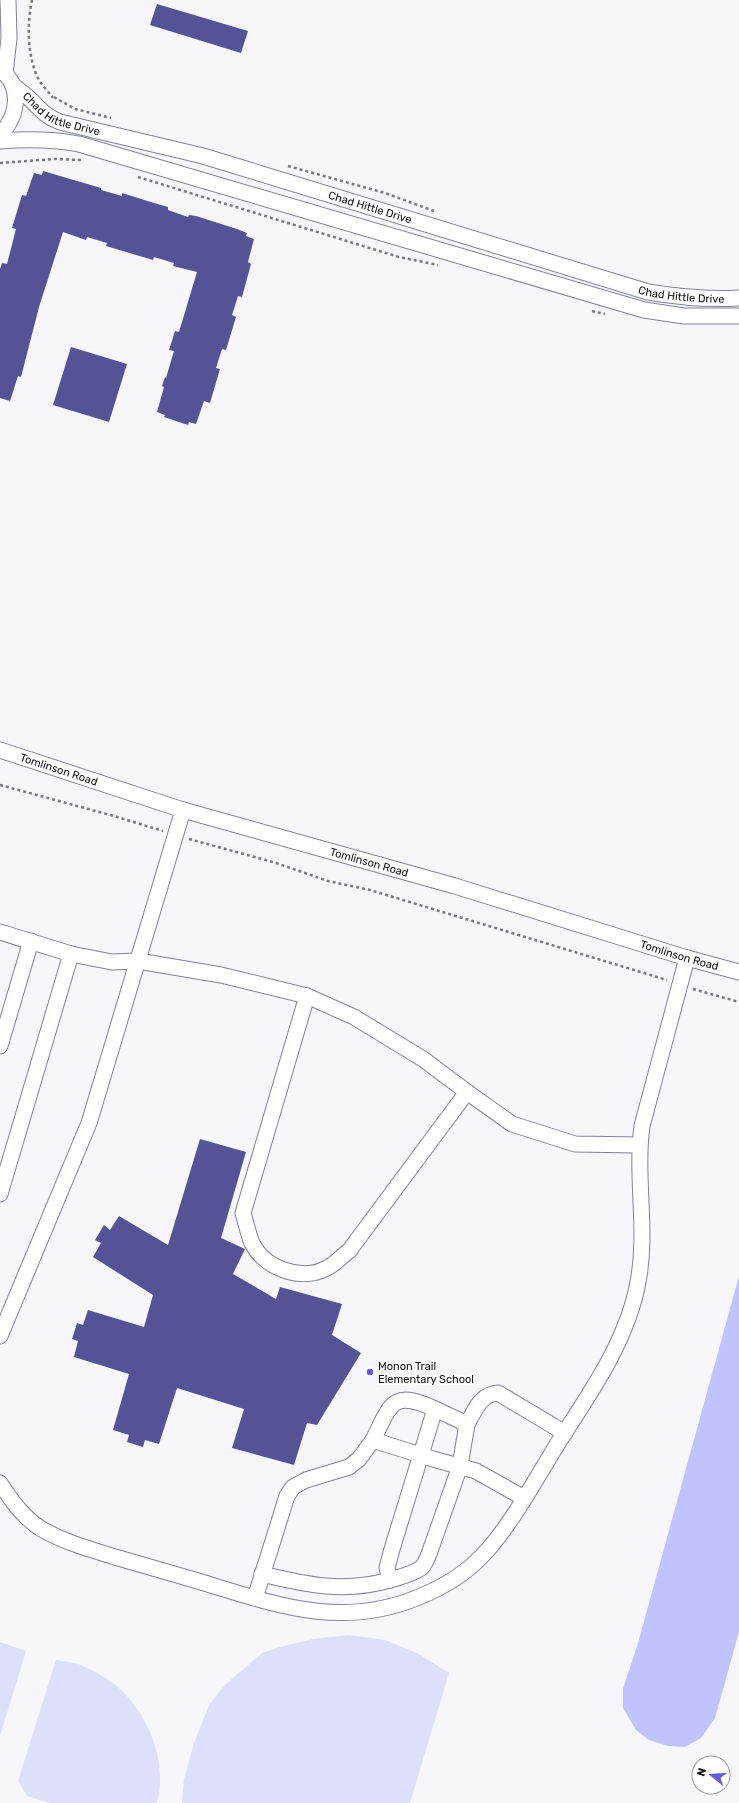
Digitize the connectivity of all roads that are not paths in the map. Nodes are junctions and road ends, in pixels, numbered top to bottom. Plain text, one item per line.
1 (8, 0) edge
2 (6, 76) edge
3 (0, 135) edge
4 (0, 141) edge
5 (739, 298) edge
6 (739, 316) edge
7 (0, 750) edge
8 (183, 810) junction
9 (0, 932) edge
10 (31, 941) junction
11 (71, 954) junction
12 (687, 958) junction
13 (138, 962) junction
14 (739, 972) edge
15 (307, 996) junction
16 (0, 1046) edge
17 (467, 1092) junction
18 (639, 1145) junction
19 (0, 1194) edge
20 (0, 1336) edge
21 (435, 1409) junction
22 (467, 1424) junction
23 (565, 1433) junction
24 (372, 1440) junction
25 (421, 1456) junction
26 (460, 1466) junction
27 (0, 1483) edge
28 (524, 1498) junction
29 (262, 1574) junction
30 (390, 1580) junction
31 (255, 1598) junction

1 - 2 street
2 - 3 street
2 - 5 street, Chad Hittle Drive
4 - 6 street, Chad Hittle Drive
7 - 8 street, Tomlinson Road
8 - 12 street, Tomlinson Road
8 - 13 street
9 - 10 street
10 - 11 street
10 - 16 street
11 - 13 street
11 - 19 street
12 - 14 street, Tomlinson Road
12 - 18 street
13 - 15 street
13 - 20 street
15 - 17 street
15 - 17 street
17 - 18 street
18 - 23 street
21 - 22 street
21 - 24 street
21 - 25 street
22 - 23 street
22 - 26 street
23 - 28 street
24 - 25 street
24 - 29 street
25 - 26 street
25 - 30 street
26 - 28 street
26 - 30 street
27 - 31 street
28 - 31 street
29 - 30 street
29 - 31 street

